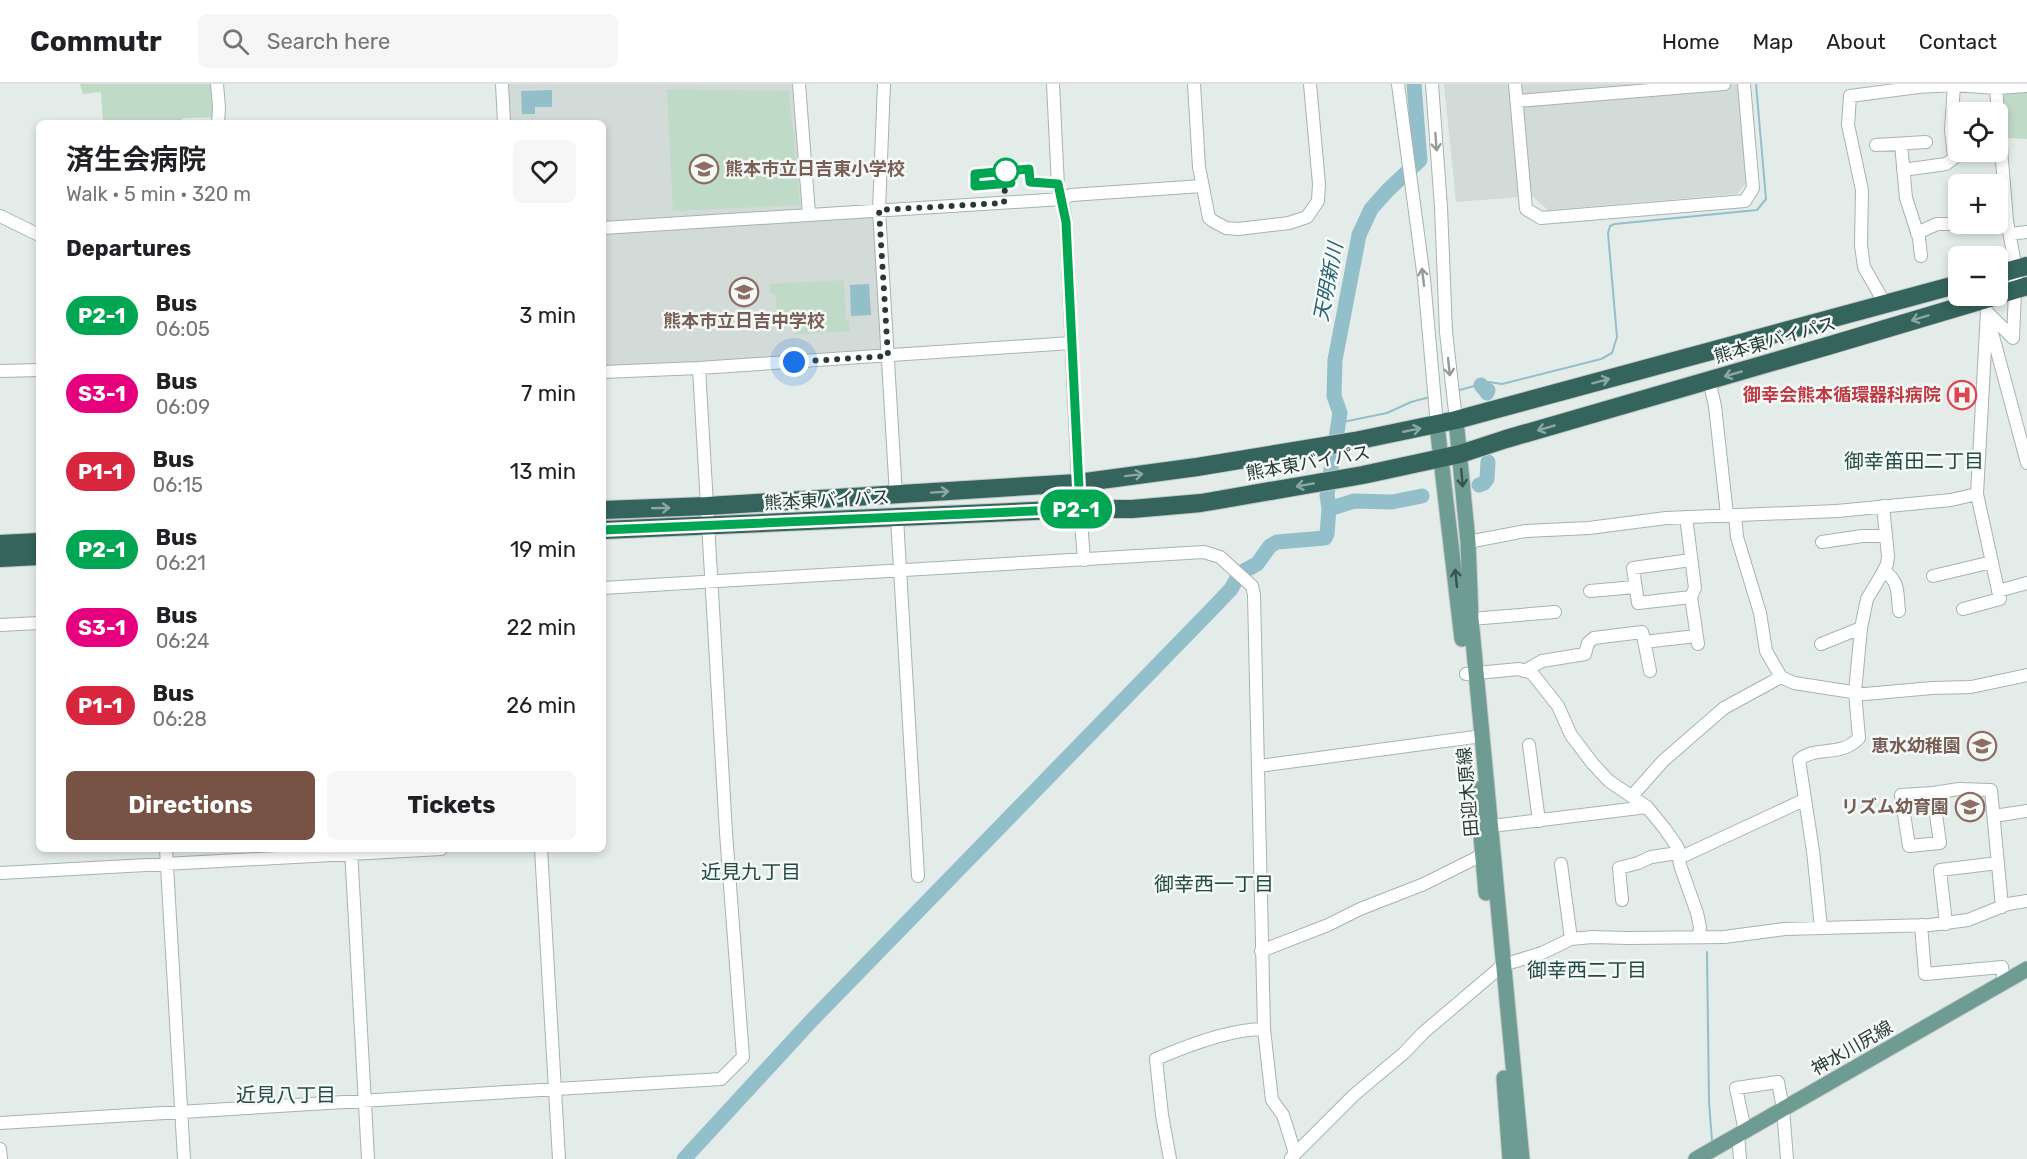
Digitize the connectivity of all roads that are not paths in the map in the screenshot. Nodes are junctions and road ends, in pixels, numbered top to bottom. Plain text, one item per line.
1 (217, 84) edge
2 (502, 84) edge
3 (799, 84) edge
4 (884, 84) edge
5 (1053, 84) edge
6 (1194, 84) edge
7 (1311, 84) edge
8 (1398, 84) edge
9 (1432, 84) edge
10 (1515, 84) edge
11 (1724, 84) edge
12 (1744, 84) edge
13 (1954, 85) edge
14 (1980, 85) edge
15 (1667, 86) edge
16 (2027, 87) edge
17 (1996, 88) junction
18 (1592, 89) edge
19 (1517, 102) junction
20 (218, 120) edge
21 (504, 120) edge
22 (1926, 142) dead end
23 (1903, 170) junction
24 (2000, 174) edge
25 (1202, 186) junction
26 (1062, 199) junction
27 (879, 210) junction
28 (809, 214) junction
29 (0, 216) edge
30 (1948, 224) edge
31 (606, 228) edge
32 (2008, 231) edge
33 (2027, 232) edge
34 (1917, 233) junction
35 (36, 234) edge
36 (2010, 234) junction
37 (1921, 256) dead end
38 (2014, 270) edge
39 (1948, 287) edge
40 (2009, 292) edge
41 (1885, 304) junction
42 (1987, 312) junction
43 (1071, 343) junction
44 (888, 356) junction
45 (699, 368) junction
46 (36, 370) edge
47 (0, 371) edge
48 (606, 372) edge
49 (1709, 380) junction
50 (1456, 420) junction
51 (1437, 425) junction
52 (1460, 454) junction
53 (1442, 458) junction
54 (2027, 464) edge
55 (1078, 483) junction
56 (1977, 494) junction
57 (896, 495) junction
58 (707, 506) junction
59 (1883, 506) junction
60 (1080, 509) junction
61 (606, 510) edge
62 (1731, 515) junction
63 (1686, 517) junction
64 (897, 518) junction
65 (708, 526) junction
66 (606, 530) edge
67 (36, 531) edge
68 (0, 533) edge
69 (1886, 536) junction
70 (36, 542) edge
71 (1822, 542) dead end
72 (1468, 543) junction
73 (0, 544) edge
74 (36, 556) edge
75 (0, 558) edge
76 (1084, 560) junction
77 (1691, 560) junction
78 (1992, 562) junction
79 (36, 564) edge
80 (0, 566) edge
81 (900, 570) junction
82 (1884, 571) junction
83 (1933, 576) dead end
84 (711, 582) junction
85 (2027, 583) edge
86 (1635, 587) junction
87 (606, 588) edge
88 (1590, 591) dead end
89 (1998, 591) junction
90 (1691, 597) junction
91 (1963, 609) dead end
92 (1899, 611) dead end
93 (1555, 612) dead end
94 (1471, 619) junction
95 (36, 623) edge
96 (0, 626) edge
97 (1862, 628) junction
98 (1643, 633) junction
99 (1821, 644) dead end
100 (1524, 671) junction
101 (1650, 671) dead end
102 (1471, 674) junction
103 (2027, 675) edge
104 (1781, 677) junction
105 (1856, 692) junction
106 (1477, 737) junction
107 (1530, 745) dead end
108 (1259, 766) junction
109 (1933, 793) junction
110 (1632, 796) junction
111 (1804, 800) junction
112 (1647, 807) junction
113 (2027, 811) edge
114 (1994, 816) junction
115 (1539, 821) junction
116 (1485, 827) junction
117 (166, 852) edge
118 (337, 852) edge
119 (351, 852) edge
120 (541, 852) edge
121 (1487, 853) junction
122 (1679, 855) junction
123 (1998, 863) junction
124 (167, 864) junction
125 (1561, 864) dead end
126 (0, 873) edge
127 (918, 876) dead end
128 (1622, 900) dead end
129 (2027, 901) edge
130 (2002, 907) junction
131 (1946, 924) junction
132 (1921, 925) junction
133 (1821, 927) junction
134 (1699, 937) junction
135 (1571, 939) junction
136 (1261, 951) junction
137 (1499, 969) junction
138 (2027, 969) edge
139 (2003, 976) dead end
140 (1264, 1029) junction
141 (554, 1089) junction
142 (365, 1100) junction
143 (1783, 1109) junction
144 (182, 1112) junction
145 (0, 1123) edge
146 (1742, 1133) junction
147 (0, 1149) edge
148 (1293, 1156) edge
149 (1, 1159) edge
150 (184, 1159) edge
151 (368, 1159) edge
152 (559, 1159) edge
153 (1170, 1159) edge
154 (1510, 1159) edge
155 (1522, 1159) edge
156 (1696, 1159) edge
157 (1740, 1159) edge
158 (1787, 1159) edge

1 - 20 street
2 - 21 street
3 - 28 street
4 - 27 street
5 - 26 street
6 - 25 street
7 - 25 street
51 -> 8 street
9 -> 50 street
10 - 19 street
11 - 15 street
12 - 19 street
13 - 14 street
13 - 23 street
13 - 41 street
14 - 17 street
15 - 18 street
16 - 17 street
17 - 24 street
18 - 19 street
22 - 23 street
23 - 34 street
25 - 26 street
26 - 27 street
26 - 43 street
27 - 28 street
27 - 44 street
28 - 31 street
29 - 35 street
30 - 34 street
32 - 36 street
33 - 36 street
34 - 37 street
36 - 38 street
38 - 40 street
39 - 41 highway, 熊本東バイパス
40 - 42 street
40 -> 49 highway, 熊本東バイパス
50 -> 41 highway, 熊本東バイパス
42 - 54 street
42 - 56 street
43 - 44 street
43 - 55 street
44 - 45 street
44 - 57 street
45 - 48 street
45 - 58 street
46 - 47 street
49 -> 52 highway, 熊本東バイパス
49 - 62 street
50 - 51 highway, 熊本東バイパス
50 - 52 main road, 田迎木原線
51 - 53 main road, 田迎木原線
55 -> 51 highway, 熊本東バイパス
52 - 53 highway, 熊本東バイパス
52 -> 72 main road, 田迎木原線
53 -> 60 highway, 熊本東バイパス
102 -> 53 main road, 田迎木原線
57 -> 55 highway, 熊本東バイパス
55 - 60 street
56 - 59 street
56 - 78 street
57 - 58 highway, 熊本東バイパス
61 -> 58 highway, 熊本東バイパス
58 - 65 street
59 - 62 street
59 - 69 street
60 - 64 highway, 熊本東バイパス
60 - 76 street
62 - 63 street
62 - 104 street
63 - 72 street
63 - 77 street
64 - 65 highway, 熊本東バイパス
64 - 81 street
65 - 66 highway, 熊本東バイパス
65 - 84 street
67 - 68 highway
69 - 71 street
69 - 82 street
70 - 73 highway
72 - 94 main road, 田迎木原線
74 - 75 highway
76 - 81 street
76 - 108 street
77 - 86 street
77 - 90 street
78 - 83 street
78 - 89 street
79 - 80 highway
81 - 84 street
81 - 127 street
82 - 92 street
82 - 97 street
84 - 87 street
84 - 141 street
85 - 89 street
86 - 88 street
86 - 90 street
89 - 91 street
90 - 98 street
93 - 94 street
94 - 102 main road, 田迎木原線
95 - 96 street
97 - 99 street
97 - 105 street
98 - 100 street
98 - 101 street
100 - 102 street
100 - 110 street
102 - 106 main road, 田迎木原線
103 - 105 street
104 - 105 street
104 - 110 street
105 - 111 street
106 - 108 street
106 - 116 main road, 田迎木原線
107 - 115 street
108 - 136 street
109 - 109 street
109 - 114 street
110 - 112 street
111 - 122 street
111 - 133 street
112 - 115 street
112 - 122 street
113 - 114 street
114 - 123 street
115 - 116 street
116 - 121 main road, 田迎木原線
117 - 124 street
118 - 124 street
119 - 142 street
120 - 141 street
121 - 136 street
121 - 137 main road, 田迎木原線
122 - 128 street
122 - 134 street
123 - 130 street
123 - 131 street
124 - 126 street
124 - 144 street
125 - 135 street
129 - 130 street
130 - 131 street
131 - 132 street
132 - 133 street
132 - 139 street
133 - 134 street
134 - 135 street
135 - 137 street
136 - 140 street
137 - 148 street
137 - 154 main road, 田迎木原線
137 - 155 main road, 田迎木原線
138 - 143 main road, 神水川尻線
140 - 148 street
140 - 153 street
141 - 142 street
141 - 152 street
142 - 144 street
142 - 151 street
143 - 146 main road, 神水川尻線
143 - 146 street
143 - 158 street
144 - 145 street
144 - 150 street
146 - 156 main road, 神水川尻線
146 - 157 street
147 - 149 street

